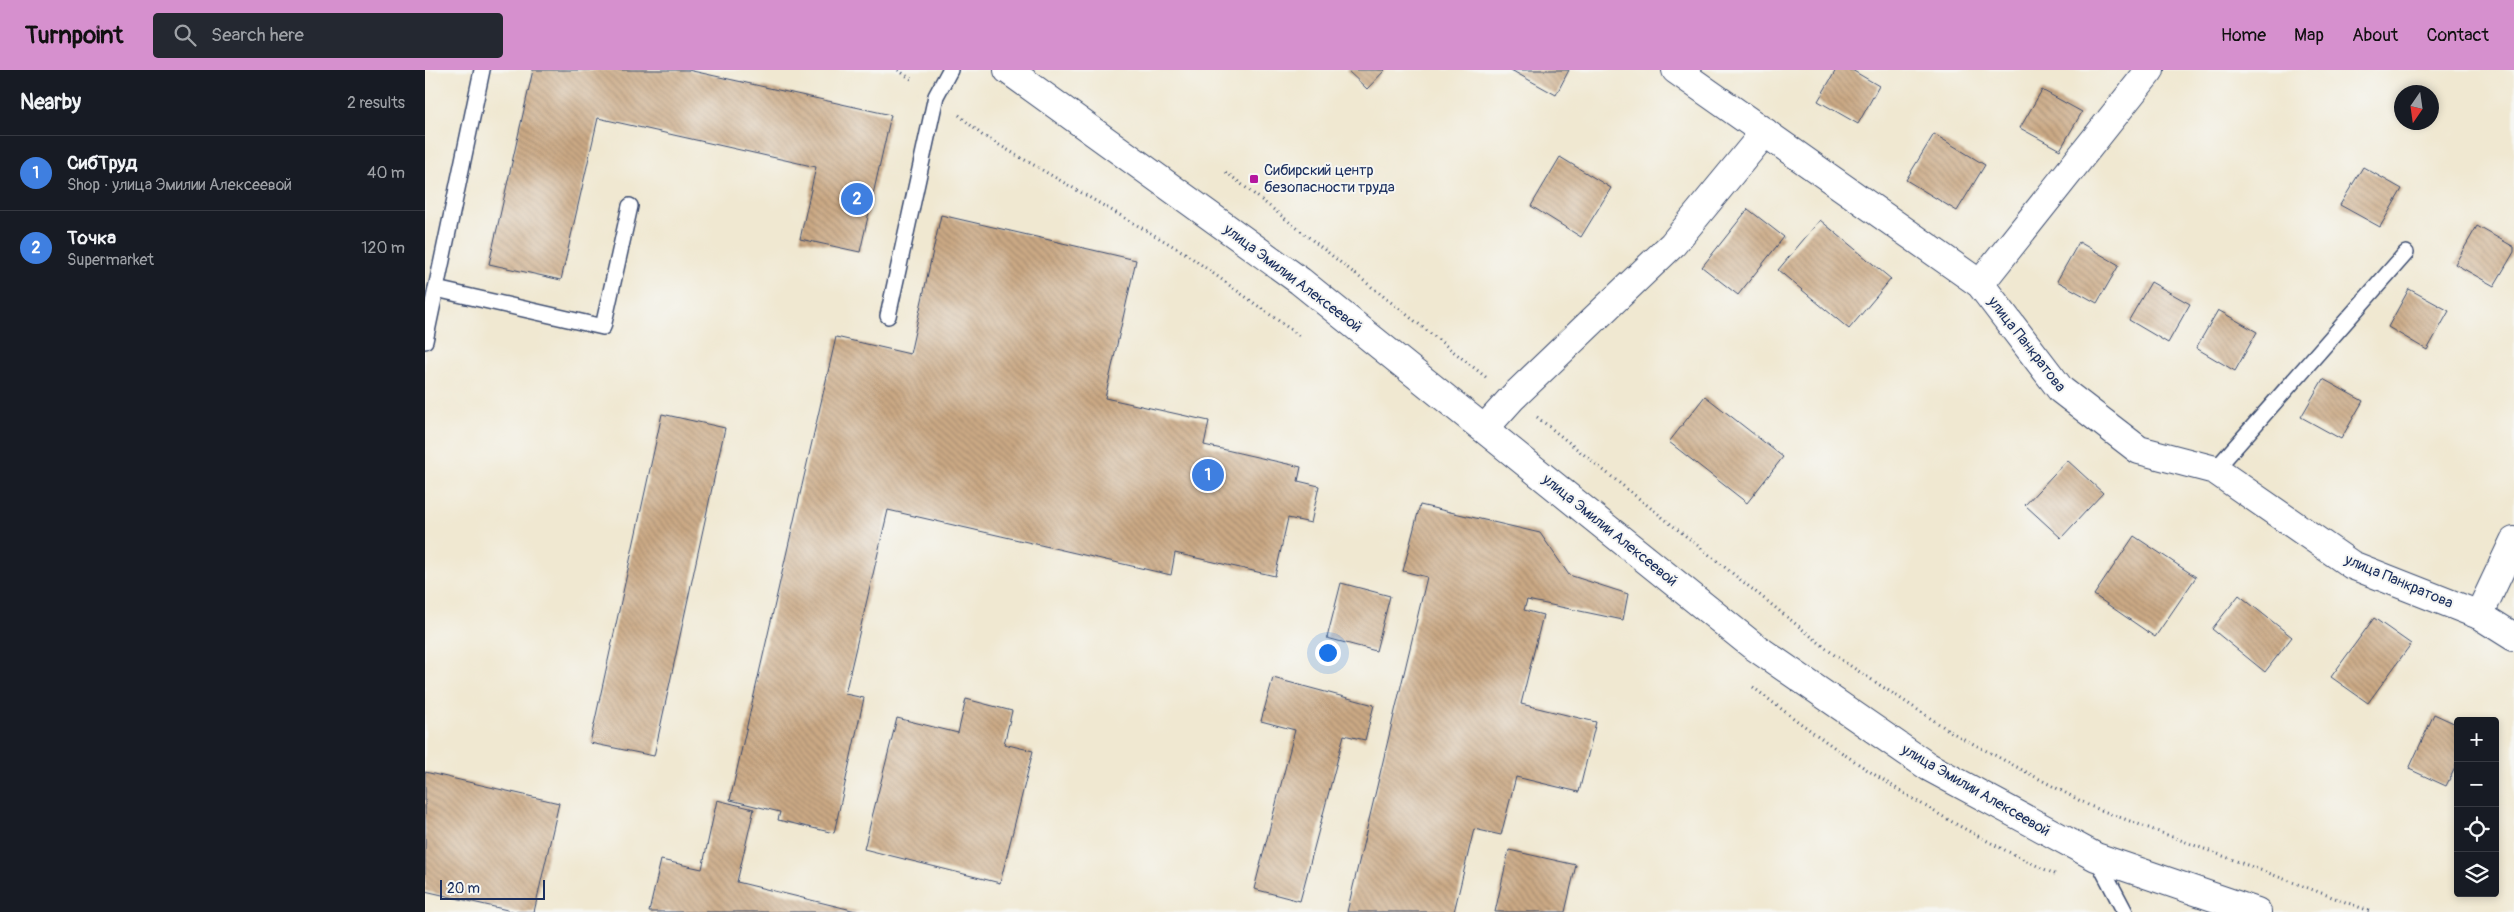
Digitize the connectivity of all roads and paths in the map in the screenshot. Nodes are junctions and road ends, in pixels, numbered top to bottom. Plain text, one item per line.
1 (482, 70) edge
2 (898, 70) edge
3 (950, 70) edge
4 (1008, 70) edge
5 (1676, 70) edge
6 (2150, 70) edge
7 (936, 96) junction
8 (1765, 132) junction
9 (1225, 172) dead end
10 (631, 206) dead end
11 (2406, 252) dead end
12 (1980, 284) junction
13 (436, 289) junction
14 (888, 316) dead end
15 (1301, 338) dead end
16 (425, 341) edge
17 (1512, 398) junction
18 (1485, 428) junction
19 (2215, 470) junction
20 (2514, 541) edge
21 (2479, 615) junction
22 (2514, 637) edge
23 (2096, 857) junction
24 (2125, 912) edge
25 (2257, 912) edge
26 (2372, 912) edge

1 - 13 lane
2 - 7 path
3 - 7 lane
4 - 18 street, улица Эмилии Алексеевой
5 - 8 street, улица Панкратова
6 - 12 street
7 - 14 lane
7 - 15 path
8 - 12 street, улица Панкратова
8 - 17 street
9 - 17 path
10 - 13 lane
11 - 19 lane
12 - 19 street, улица Панкратова
13 - 16 lane
17 - 18 street
17 - 26 path
18 - 23 street, улица Эмилии Алексеевой
19 - 21 street, улица Панкратова
20 - 21 street
21 - 22 street, улица Панкратова
23 - 24 lane
23 - 25 street, улица Эмилии Алексеевой

